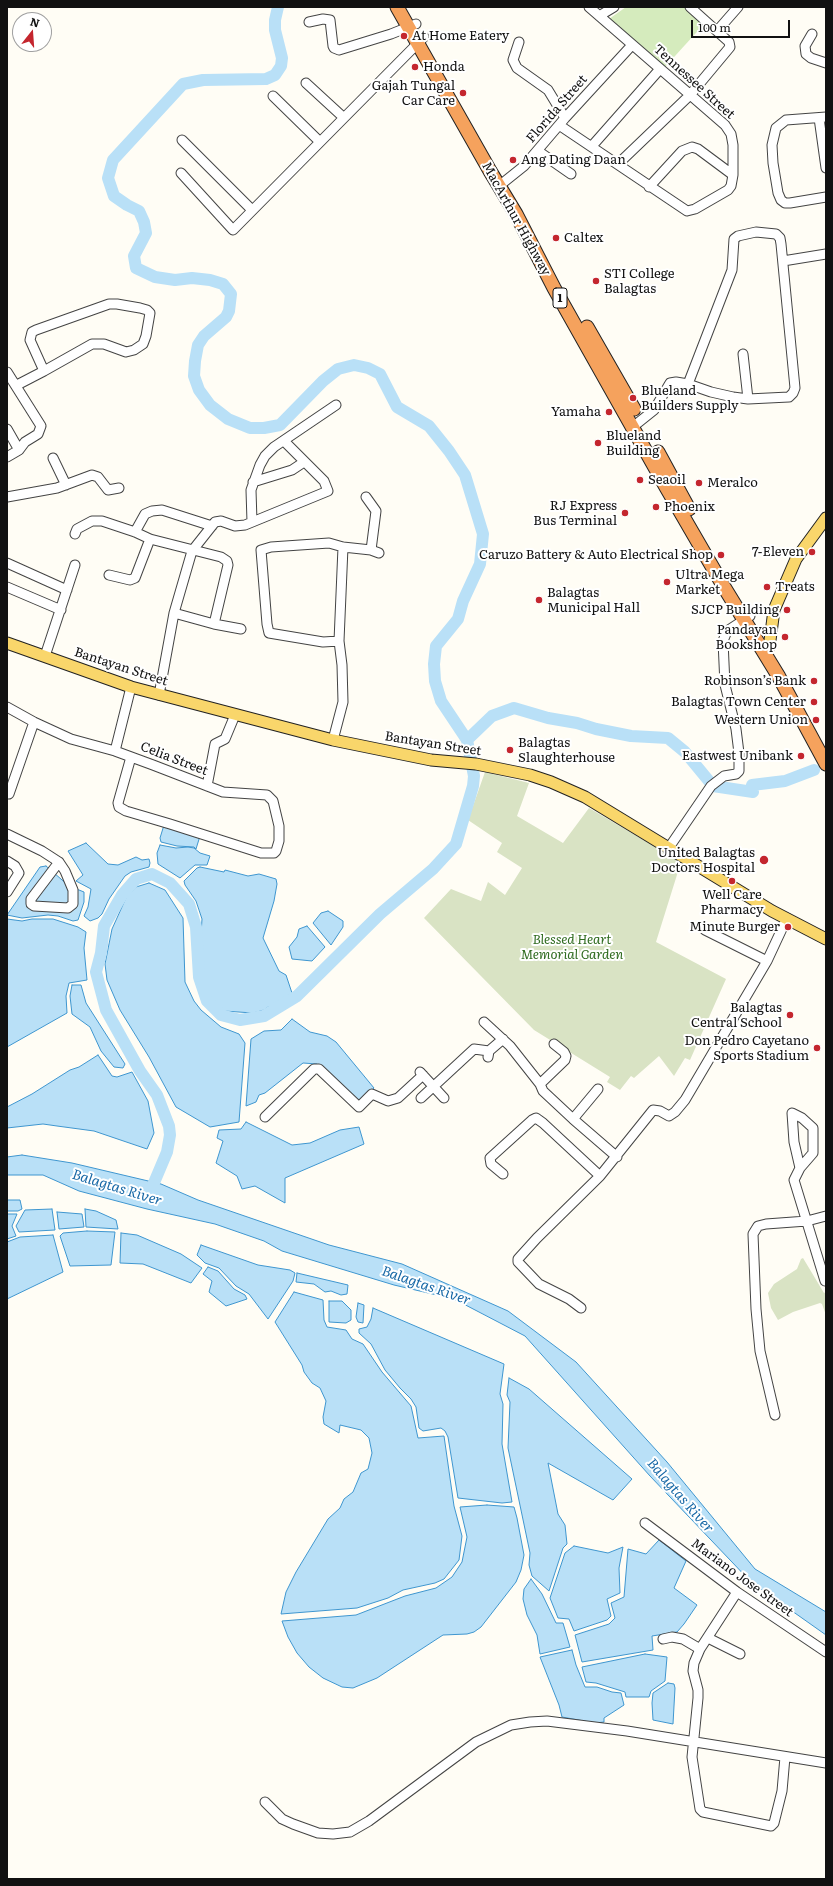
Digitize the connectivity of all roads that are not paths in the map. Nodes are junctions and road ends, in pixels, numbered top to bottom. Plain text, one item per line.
1 (398, 7) edge
2 (407, 7) edge
3 (589, 7) edge
4 (614, 7) edge
5 (738, 7) edge
6 (693, 8) edge
7 (599, 16) junction
8 (309, 22) dead end
9 (413, 25) junction
10 (717, 31) junction
11 (812, 34) dead end
12 (421, 40) junction
13 (519, 42) dead end
14 (632, 45) junction
15 (826, 63) edge
16 (660, 69) junction
17 (306, 84) dead end
18 (690, 95) junction
19 (273, 96) dead end
20 (343, 117) junction
21 (823, 117) edge
22 (562, 121) junction
23 (182, 140) dead end
24 (319, 141) junction
25 (592, 146) junction
26 (538, 151) junction
27 (618, 164) junction
28 (826, 168) edge
29 (180, 173) dead end
30 (571, 174) dead end
31 (733, 175) junction
32 (502, 184) junction
33 (650, 187) junction
34 (826, 197) edge
35 (252, 210) junction
36 (826, 254) edge
37 (783, 261) junction
38 (743, 354) dead end
39 (44, 371) junction
40 (7, 372) edge
41 (688, 384) junction
42 (17, 385) junction
43 (748, 398) junction
44 (336, 406) dead end
45 (637, 424) junction
46 (7, 430) edge
47 (284, 441) junction
48 (19, 450) junction
49 (7, 457) edge
50 (53, 458) dead end
51 (304, 462) junction
52 (253, 482) junction
53 (66, 485) junction
54 (119, 488) dead end
55 (7, 497) edge
56 (366, 497) dead end
57 (826, 518) edge
58 (252, 522) junction
59 (212, 526) junction
60 (135, 532) junction
61 (75, 534) dead end
62 (150, 539) junction
63 (343, 547) junction
64 (192, 551) junction
65 (7, 563) edge
66 (76, 565) dead end
67 (109, 575) dead end
68 (7, 587) edge
69 (67, 590) junction
70 (61, 610) junction
71 (174, 613) junction
72 (747, 618) junction
73 (214, 624) junction
74 (242, 629) dead end
75 (340, 641) junction
76 (7, 643) edge
77 (767, 650) junction
78 (45, 656) junction
79 (131, 687) junction
80 (159, 695) junction
81 (7, 707) edge
82 (235, 715) junction
83 (34, 722) junction
84 (333, 740) junction
85 (826, 750) edge
86 (115, 751) junction
87 (130, 757) junction
88 (826, 764) edge
89 (207, 786) junction
90 (9, 794) dead end
91 (7, 834) edge
92 (668, 849) junction
93 (7, 861) edge
94 (59, 862) junction
95 (7, 892) edge
96 (787, 918) junction
97 (705, 930) dead end
98 (826, 939) edge
99 (767, 961) junction
100 (484, 1022) dead end
101 (502, 1039) junction
102 (554, 1044) dead end
103 (540, 1084) junction
104 (434, 1086) junction
105 (598, 1089) dead end
106 (421, 1098) dead end
107 (444, 1098) dead end
108 (265, 1118) dead end
109 (573, 1119) junction
110 (617, 1157) junction
111 (800, 1168) junction
112 (503, 1174) dead end
113 (600, 1176) junction
114 (826, 1216) edge
115 (807, 1221) junction
116 (825, 1281) dead end
117 (581, 1308) dead end
118 (775, 1415) dead end
119 (645, 1523) dead end
120 (737, 1592) junction
121 (708, 1638) junction
122 (663, 1639) dead end
123 (700, 1649) junction
124 (826, 1652) edge
125 (740, 1654) dead end
126 (692, 1742) junction
127 (785, 1757) junction
128 (826, 1763) edge
129 (265, 1802) dead end

1 - 9 highway, MacArthur Highway / 1
2 - 9 highway, MacArthur Highway / 1
3 - 7 street, Tennessee Street
4 - 7 street
5 - 10 street
6 - 10 street
7 - 14 street, Tennessee Street
8 - 9 street
9 - 12 highway, MacArthur Highway / 1
10 - 18 street
11 - 15 street
12 - 20 street
12 - 32 highway, MacArthur Highway / 1
13 - 22 street
14 - 16 street, Tennessee Street
14 - 22 street, Florida Street
16 - 18 street, Tennessee Street
16 - 25 street
17 - 20 street
18 - 27 street
18 - 31 street, Tennessee Street
19 - 24 street
20 - 24 street
21 - 28 street
21 - 34 street
22 - 25 street, Tennessee Street
22 - 26 street, Florida Street
23 - 35 street
24 - 35 street
25 - 27 street, Tennessee Street
26 - 30 street
26 - 32 street, Florida Street
27 - 33 street, Tennessee Street
29 - 35 street
31 - 33 street, Tennessee Street
31 - 33 street
32 - 45 highway, MacArthur Highway / 1
36 - 37 street
37 - 41 street
37 - 43 street
38 - 43 street
39 - 39 street
39 - 42 street
40 - 42 street
41 - 43 street
41 - 45 street
42 - 48 street
44 - 47 street
45 - 72 highway, MacArthur Highway / 1
46 - 48 street
47 - 51 street
47 - 52 street
48 - 49 street
50 - 53 street
51 - 52 street
51 - 58 street
52 - 58 street
53 - 54 street
53 - 55 street
56 - 63 street
57 - 77 main road
58 - 59 street
59 - 60 street
59 - 64 street
60 - 61 street
60 - 62 street
62 - 64 street
62 - 67 street
63 - 75 street
63 - 75 street
64 - 71 street
64 - 73 street
65 - 69 street
66 - 69 street
68 - 70 street
69 - 70 street
70 - 78 street
71 - 73 street
71 - 80 street
72 - 77 highway, MacArthur Highway / 1
72 - 92 street
73 - 74 street
75 - 84 street
76 - 78 main road, Bantayan Street
77 - 85 highway, MacArthur Highway / 1
77 - 88 highway, MacArthur Highway / 1
78 - 79 main road, Bantayan Street
79 - 80 main road, Bantayan Street
79 - 86 street
80 - 82 main road, Bantayan Street
81 - 83 street, Celia Street
82 - 84 main road, Bantayan Street
82 - 89 street
83 - 86 street, Celia Street
83 - 90 street
84 - 92 main road, Bantayan Street
86 - 87 street, Celia Street
87 - 89 street, Celia Street
87 - 89 street, Celia Street
91 - 94 street
92 - 96 main road, Bantayan Street
93 - 95 street
94 - 94 street
96 - 98 main road, Bantayan Street
96 - 99 street
97 - 99 street
99 - 110 street
100 - 101 street
101 - 103 street
101 - 104 street
102 - 103 street
103 - 109 street
104 - 106 street
104 - 107 street
104 - 108 street
105 - 109 street
109 - 110 street
110 - 113 street
111 - 111 street
111 - 115 street
112 - 113 street
113 - 117 street
114 - 115 street
115 - 116 street
115 - 118 street
119 - 120 street, Mariano Jose Street
120 - 121 street
120 - 124 street, Mariano Jose Street
121 - 123 street
121 - 125 street
122 - 123 street
123 - 126 street
126 - 127 street
126 - 127 street
126 - 129 street
127 - 128 street

